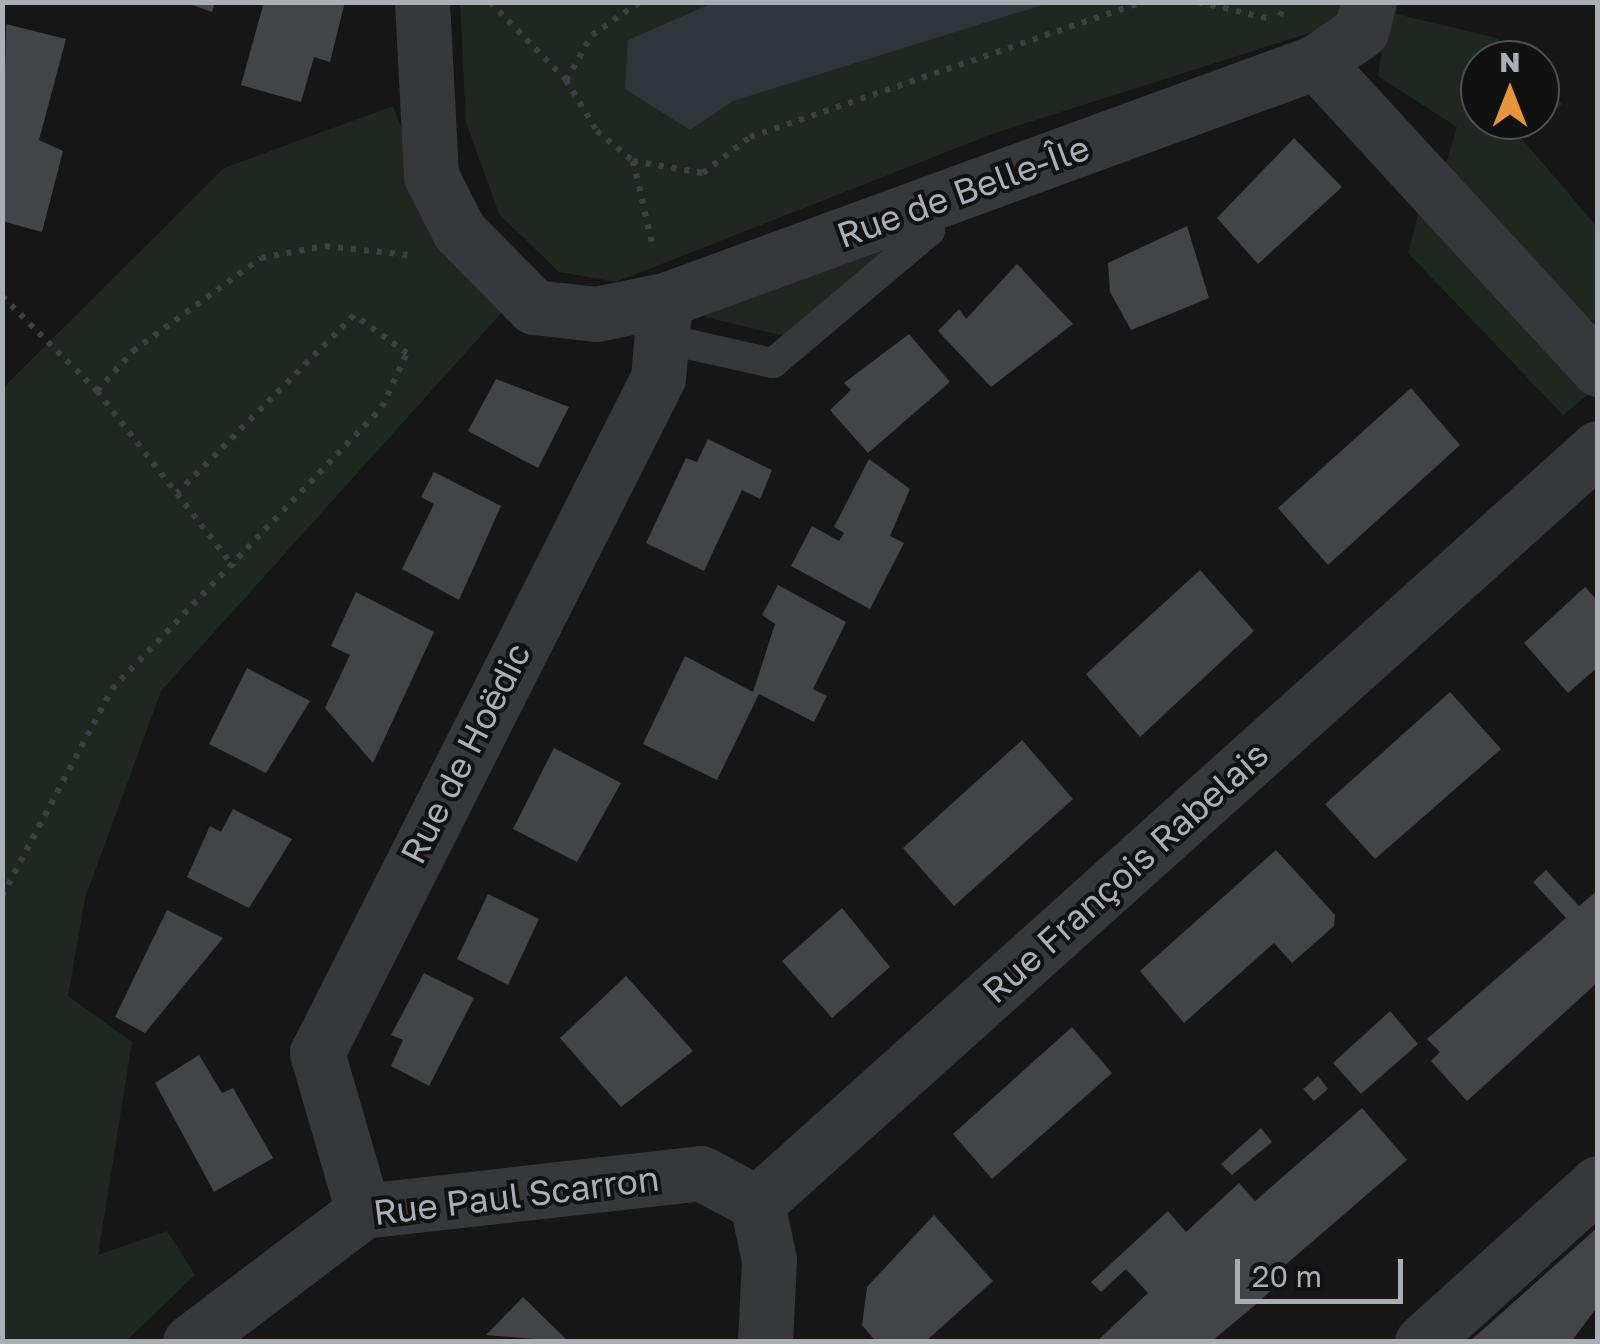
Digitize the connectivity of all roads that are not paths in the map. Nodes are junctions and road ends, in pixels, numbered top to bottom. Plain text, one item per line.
1 (422, 2) edge
2 (1369, 2) edge
3 (1316, 62) junction
4 (930, 203) junction
5 (663, 319) junction
6 (1598, 369) edge
7 (1598, 448) edge
8 (1598, 1183) edge
9 (756, 1203) junction
10 (363, 1211) junction
11 (190, 1342) edge
12 (765, 1342) edge
13 (1422, 1342) edge

1 - 5 street, Rue de Belle-Île
2 - 3 street, Rue de Belle-Île
3 - 4 street, Rue de Belle-Île
3 - 6 street
4 - 5 street, Rue de Belle-Île
4 - 5 lane
5 - 10 street, Rue de Hoëdic
7 - 9 street, Rue François Rabelais
8 - 13 street
9 - 10 street, Rue Paul Scarron
9 - 12 street
10 - 11 street, Rue Paul Scarron

